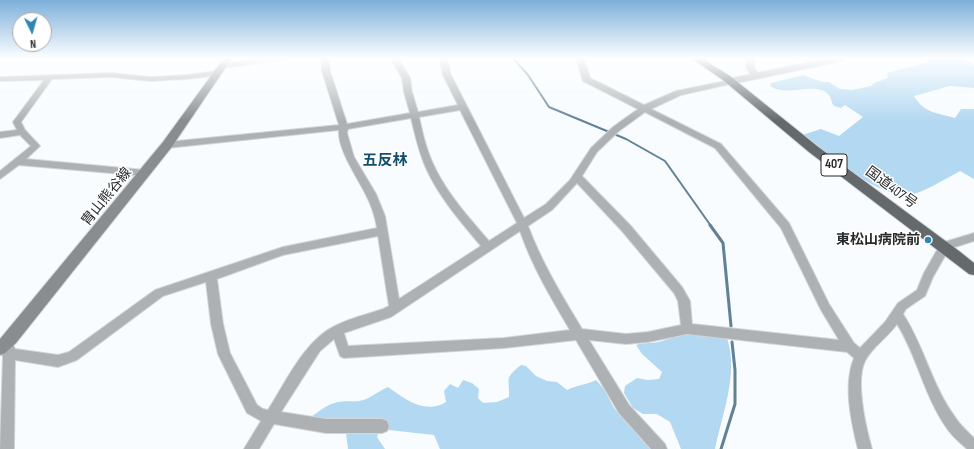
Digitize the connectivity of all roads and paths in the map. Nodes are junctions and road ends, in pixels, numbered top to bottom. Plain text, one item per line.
1 (49, 79) edge
2 (212, 79) edge
3 (329, 79) edge
4 (407, 79) edge
5 (449, 79) edge
6 (586, 79) edge
7 (729, 79) edge
8 (740, 79) edge
9 (732, 81) junction
10 (462, 107) junction
11 (645, 108) junction
12 (416, 115) junction
13 (344, 127) junction
14 (22, 132) junction
15 (0, 135) edge
16 (167, 145) junction
17 (18, 162) junction
18 (145, 173) junction
19 (0, 176) edge
20 (577, 177) junction
21 (522, 224) junction
22 (382, 231) junction
23 (974, 237) edge
24 (487, 246) junction
25 (945, 246) junction
26 (974, 270) edge
27 (211, 276) junction
28 (395, 308) junction
29 (896, 314) junction
30 (687, 329) junction
31 (338, 330) junction
32 (578, 334) junction
33 (11, 338) joint
34 (850, 347) junction
35 (4, 351) edge
36 (861, 356) junction
37 (272, 417) junction
38 (382, 426) dead end
39 (974, 447) edge
40 (7, 449) edge
41 (251, 449) edge
42 (660, 449) edge
43 (865, 449) edge

1 - 14 street
2 - 16 main road, 胄山熊谷線
3 - 13 street
4 - 12 street
5 - 10 street
6 - 11 street
7 - 9 highway, 国道407号 / 407
8 - 9 street
9 - 11 street
9 - 25 highway, 国道407号 / 407
10 - 12 street
10 - 21 street
11 - 20 street
11 - 34 street
12 - 13 street
12 - 24 street
13 - 16 street
13 - 22 street
14 - 15 street
14 - 17 street
16 - 18 main road, 胄山熊谷線
17 - 18 street
17 - 19 street
18 - 33 main road, 胄山熊谷線
20 - 21 street
20 - 30 street
21 - 24 street
21 - 32 street
22 - 27 street
22 - 28 street
23 - 25 street
24 - 28 street
25 - 26 highway, 国道407号 / 407
25 - 29 street
27 - 35 street
27 - 37 street
28 - 31 street
29 - 36 street
29 - 39 street
30 - 32 street
30 - 34 street
31 - 32 street
31 - 37 street
32 - 42 street
33 - 35 street
34 - 36 street
35 - 40 street
36 - 43 street
37 - 38 street
37 - 41 street

